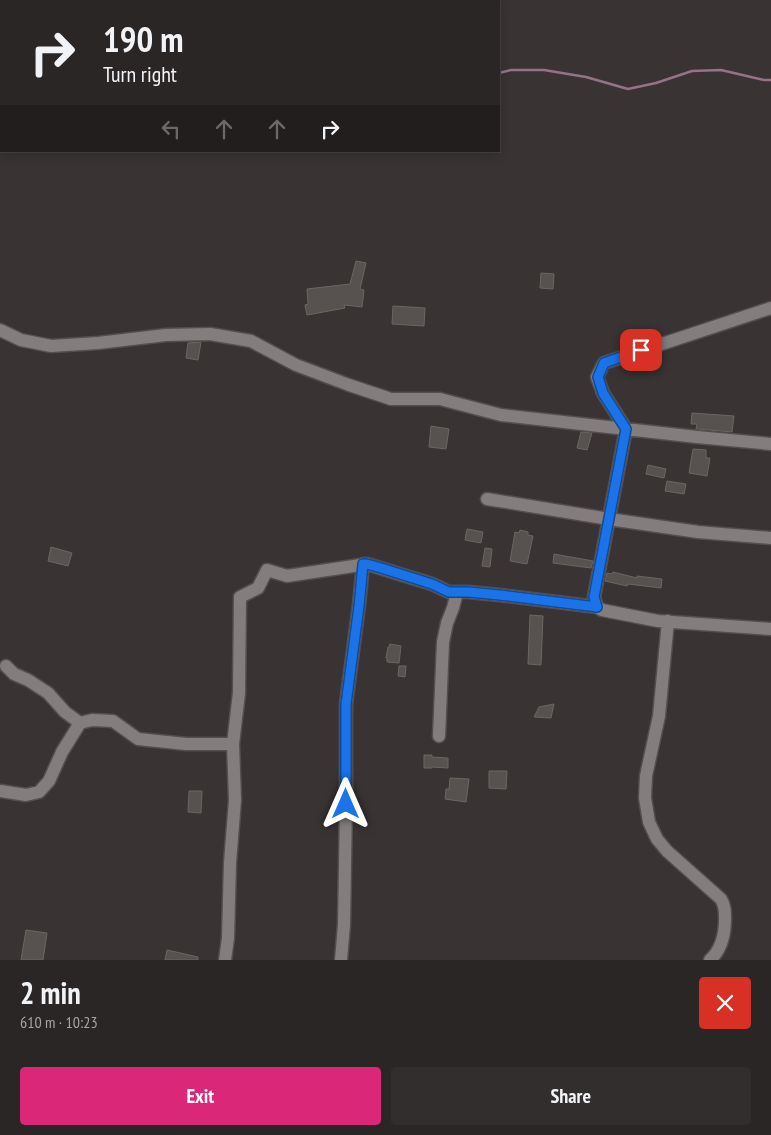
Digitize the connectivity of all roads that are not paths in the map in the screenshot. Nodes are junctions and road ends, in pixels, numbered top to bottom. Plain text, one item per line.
1 (771, 308) edge
2 (0, 330) edge
3 (626, 429) junction
4 (771, 444) edge
5 (487, 499) dead end
6 (609, 519) junction
7 (771, 538) edge
8 (363, 564) junction
9 (457, 592) junction
10 (597, 607) junction
11 (668, 621) junction
12 (771, 629) edge
13 (6, 666) dead end
14 (80, 723) junction
15 (439, 736) dead end
16 (233, 744) junction
17 (0, 791) edge
18 (225, 960) edge
19 (341, 960) edge
20 (710, 960) edge

1 - 3 street
2 - 3 street
3 - 4 street
3 - 6 street
5 - 6 street
6 - 7 street
6 - 10 street
8 - 9 street
8 - 16 street
8 - 19 street
9 - 10 street
9 - 15 street
10 - 11 street
11 - 12 street
11 - 20 street
13 - 14 street
14 - 16 street
14 - 17 street
16 - 18 street

